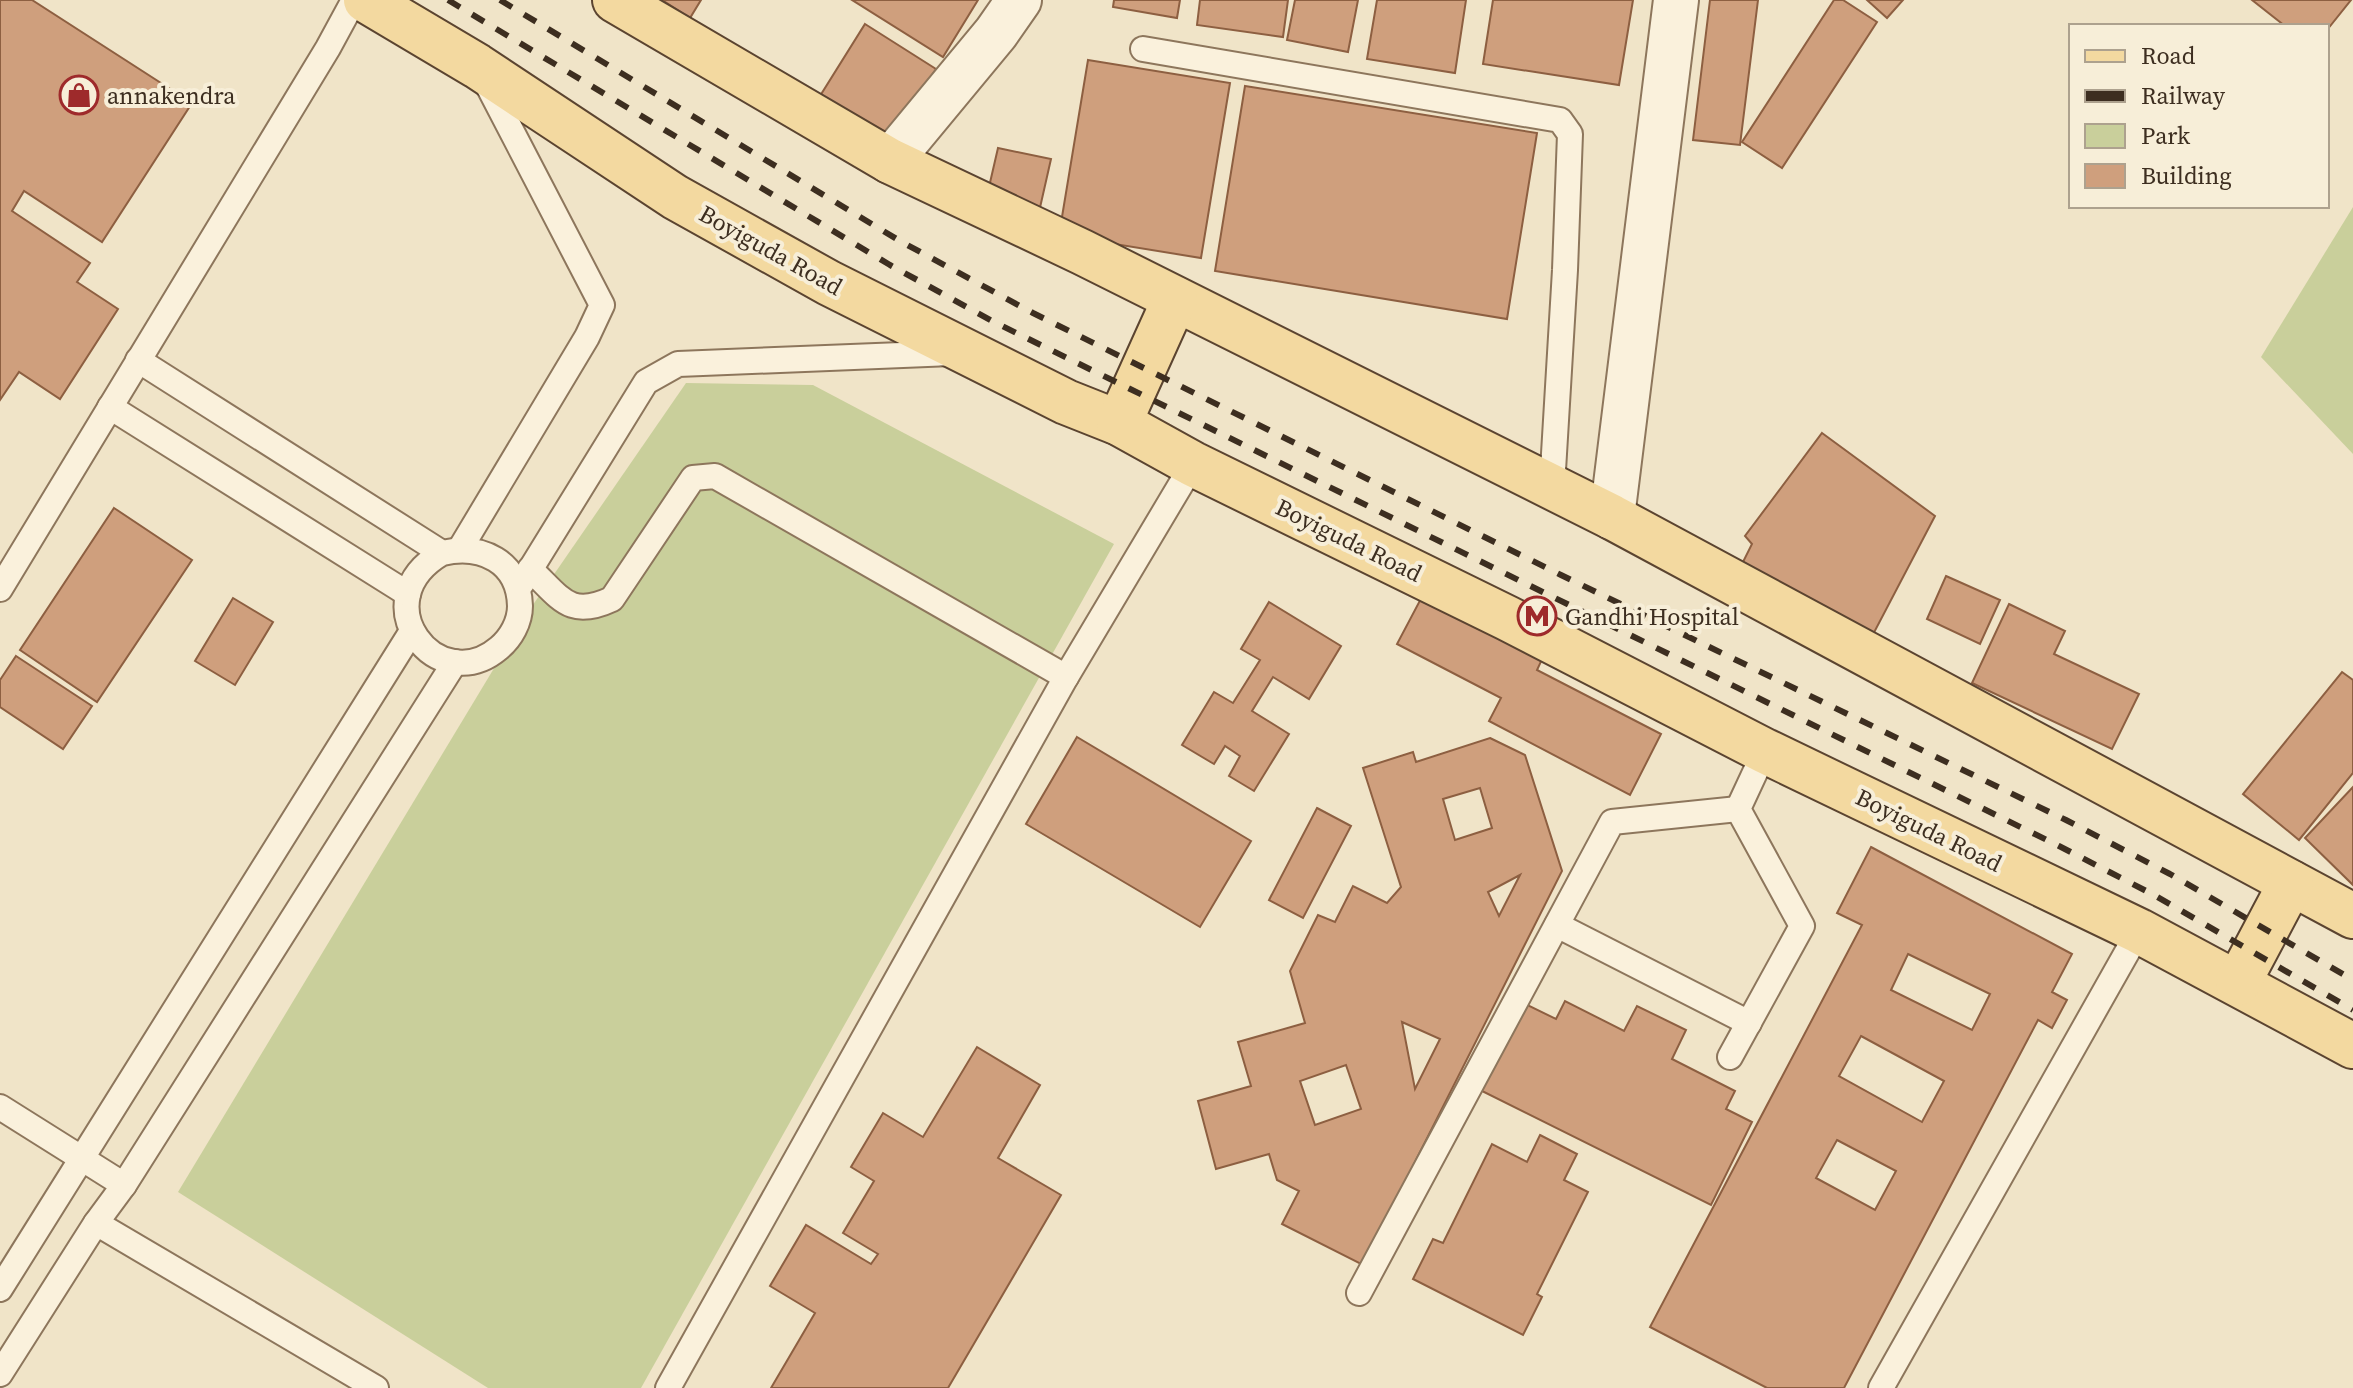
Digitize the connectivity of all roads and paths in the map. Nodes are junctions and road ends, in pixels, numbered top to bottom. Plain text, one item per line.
1 (354, 0) edge
2 (366, 0) edge
3 (615, 0) edge
4 (1019, 0) edge
5 (1676, 0) edge
6 (1143, 49) dead end
7 (477, 66) junction
8 (890, 161) junction
9 (1175, 299) junction
10 (971, 352) junction
11 (138, 360) junction
12 (110, 407) junction
13 (1119, 423) junction
14 (1193, 464) junction
15 (1552, 487) junction
16 (1612, 517) junction
17 (451, 551) junction
18 (524, 580) junction
19 (0, 589) edge
20 (408, 594) junction
21 (412, 631) junction
22 (455, 662) junction
23 (1066, 677) junction
24 (1765, 751) junction
25 (1738, 809) junction
26 (2291, 883) junction
27 (2353, 916) edge
28 (1557, 925) junction
29 (2139, 931) junction
30 (2238, 983) junction
31 (1749, 1023) junction
32 (2353, 1046) edge
33 (1730, 1057) dead end
34 (0, 1107) edge
35 (81, 1157) junction
36 (124, 1185) junction
37 (96, 1223) junction
38 (0, 1289) edge
39 (1359, 1293) dead end
40 (0, 1374) edge
41 (376, 1388) edge
42 (668, 1388) edge
43 (1881, 1388) edge

1 - 11 lane
2 - 7 main road, Boyiguda Road
3 - 8 main road
4 - 8 street
5 - 16 street
6 - 15 lane
7 - 10 main road, Boyiguda Road
7 - 17 lane
8 - 9 main road
9 - 13 main road
9 - 15 main road
10 - 13 main road, Boyiguda Road
10 - 18 lane
11 - 12 lane
11 - 17 lane
12 - 19 lane
12 - 20 lane
13 - 14 main road, Boyiguda Road
14 - 23 lane
14 - 24 main road, Boyiguda Road
15 - 16 main road
16 - 26 main road
17 - 18 lane
17 - 20 lane
18 - 22 lane
18 - 23 lane
20 - 21 lane
21 - 22 lane
21 - 35 lane
22 - 36 lane
23 - 42 lane
24 - 25 lane
24 - 29 main road, Boyiguda Road
25 - 28 lane
25 - 31 lane
26 - 27 main road
26 - 30 main road
28 - 31 lane
28 - 39 lane
29 - 30 main road, Boyiguda Road
29 - 43 lane
30 - 32 main road, Boyiguda Road
31 - 33 lane
34 - 35 lane
35 - 36 lane
35 - 38 lane
36 - 37 lane
37 - 40 lane
37 - 41 lane

